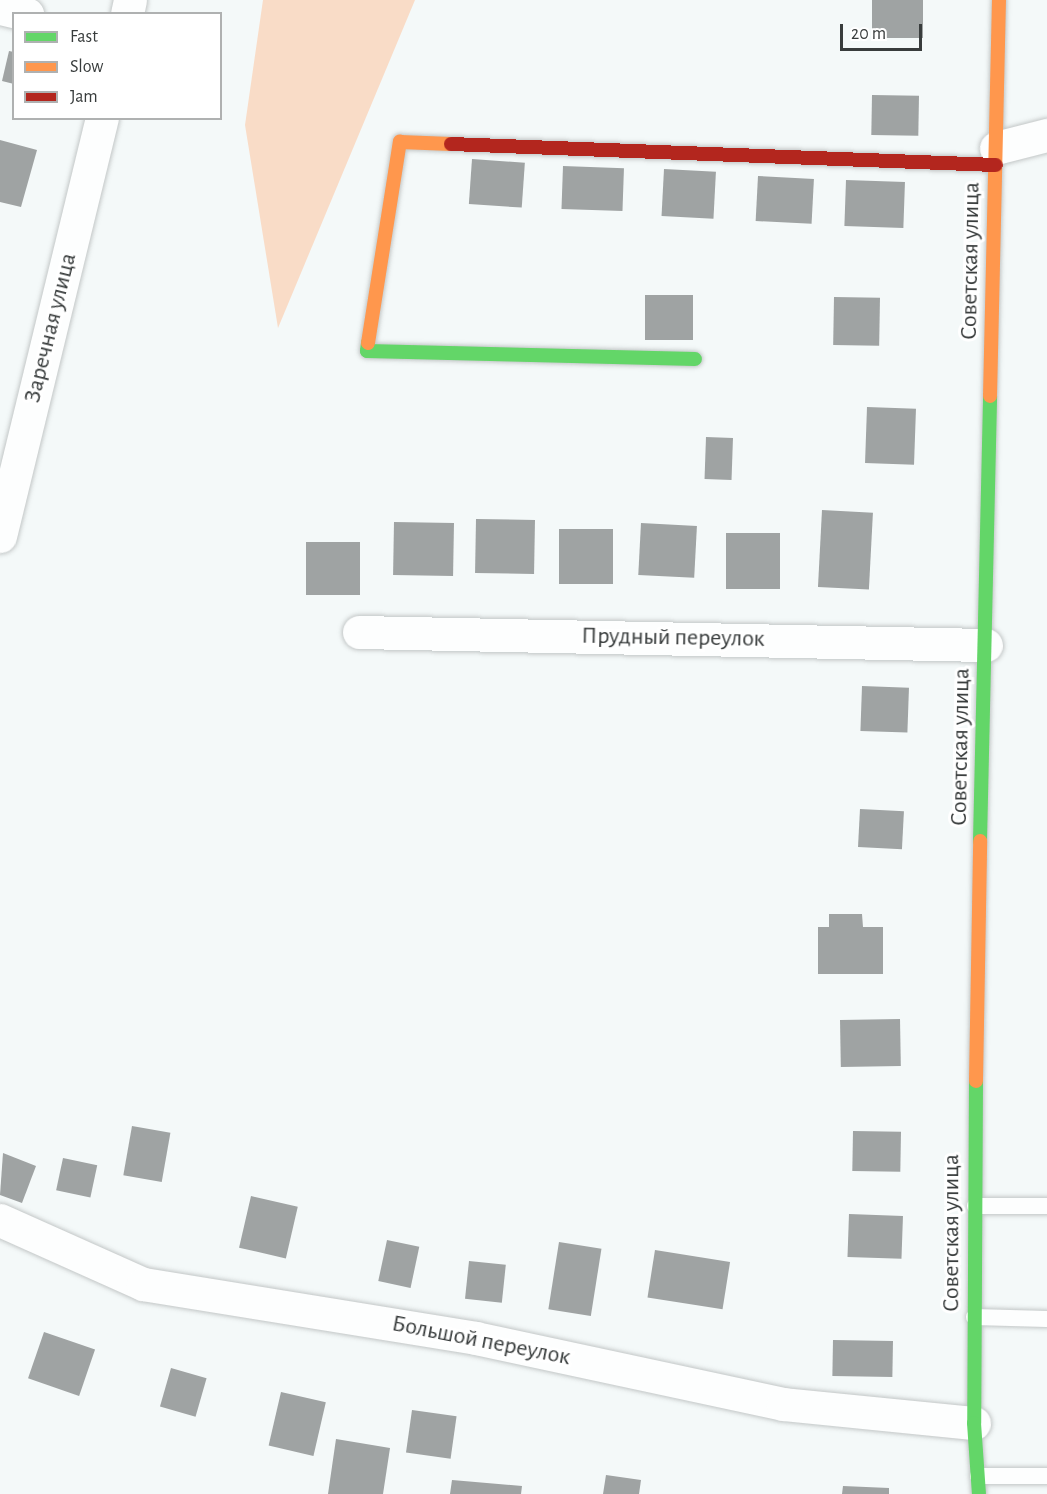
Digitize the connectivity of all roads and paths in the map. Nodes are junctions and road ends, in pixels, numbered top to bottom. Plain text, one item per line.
1 (999, 0) edge
2 (0, 8) edge
3 (18, 12) edge
4 (102, 120) edge
5 (1047, 135) edge
6 (996, 156) junction
7 (695, 359) dead end
8 (0, 536) edge
9 (360, 632) dead end
10 (986, 645) junction
11 (975, 1206) junction
12 (1047, 1206) edge
13 (0, 1220) edge
14 (974, 1317) junction
15 (1047, 1319) edge
16 (974, 1423) junction
17 (978, 1476) junction
18 (1047, 1476) edge
19 (979, 1494) edge

1 - 6 street, Советская улица
2 - 3 street
4 - 8 street, Заречная улица
5 - 6 street
6 - 7 street
6 - 10 street, Советская улица
9 - 10 street, Прудный переулок
10 - 11 street, Советская улица
11 - 12 lane
11 - 14 street, Советская улица
13 - 16 street, Большой переулок
14 - 15 lane
14 - 16 street, Советская улица
16 - 17 street, Советская улица
17 - 18 lane
17 - 19 street, Советская улица

